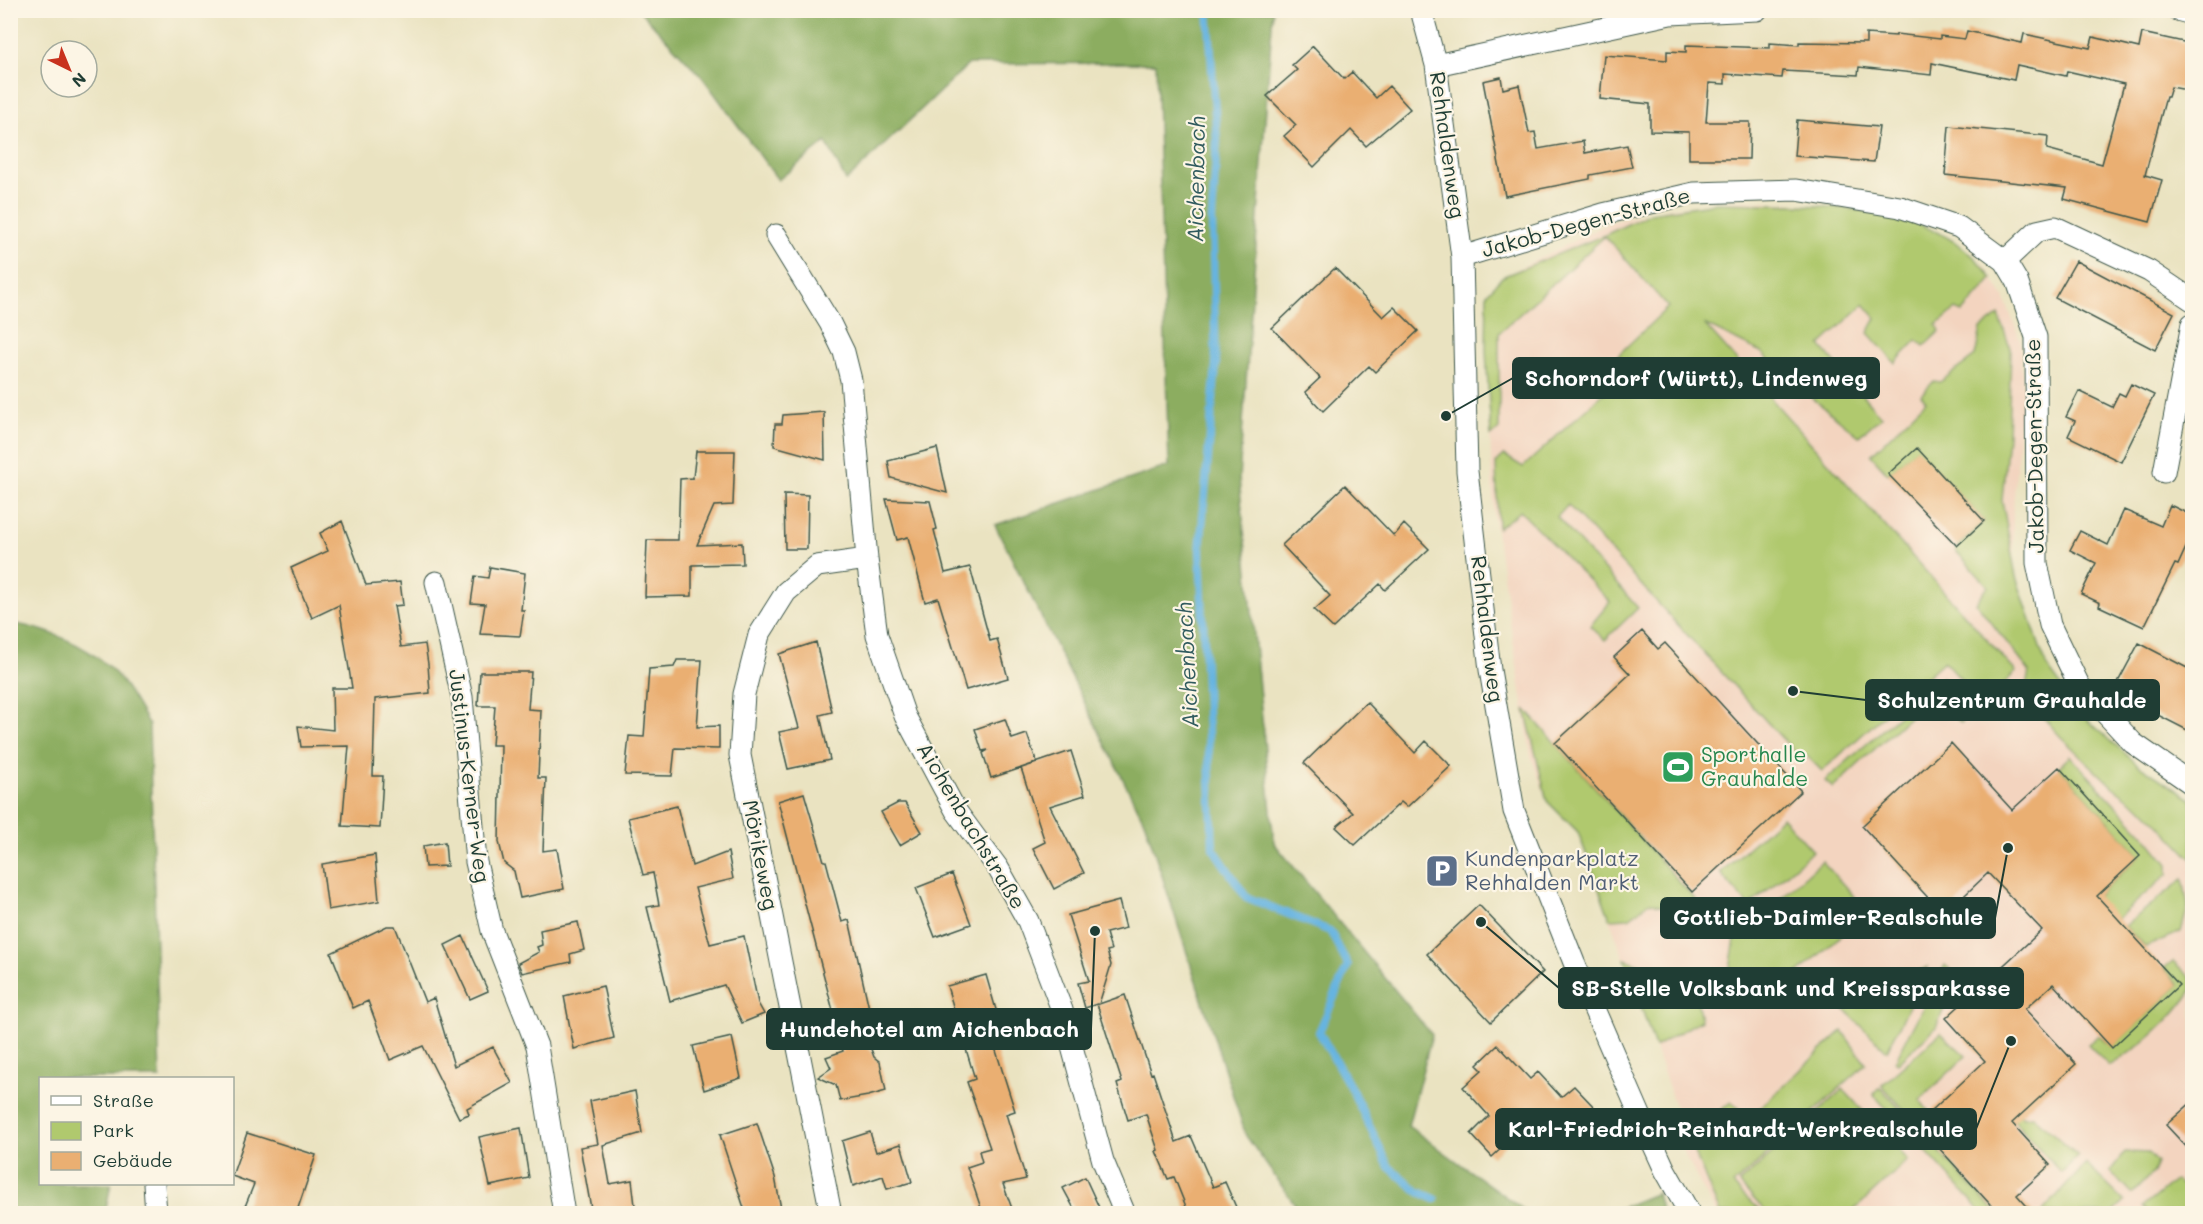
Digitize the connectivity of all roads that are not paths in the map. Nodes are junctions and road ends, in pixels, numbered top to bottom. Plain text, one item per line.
1 (1421, 10) edge
2 (1757, 10) edge
3 (2177, 10) edge
4 (2193, 14) edge
5 (1436, 65) junction
6 (776, 235) dead end
7 (1462, 257) junction
8 (2005, 261) junction
9 (2193, 300) edge
10 (2193, 324) edge
11 (2164, 472) dead end
12 (867, 559) junction
13 (436, 582) dead end
14 (2193, 784) edge
15 (154, 1185) edge
16 (156, 1214) edge
17 (564, 1214) edge
18 (831, 1214) edge
19 (1125, 1214) edge
20 (1690, 1214) edge

1 - 5 street, Rehhaldenweg
2 - 5 street
3 - 4 street
5 - 7 street, Rehhaldenweg
6 - 12 street, Aichenbachstraße
7 - 8 street, Jakob-Degen-Straße
7 - 20 street, Rehhaldenweg
8 - 9 street
8 - 14 street, Jakob-Degen-Straße
10 - 11 street
12 - 18 street, Mörikeweg
12 - 19 street, Aichenbachstraße
13 - 17 street, Justinus-Kerner-Weg
15 - 16 street

